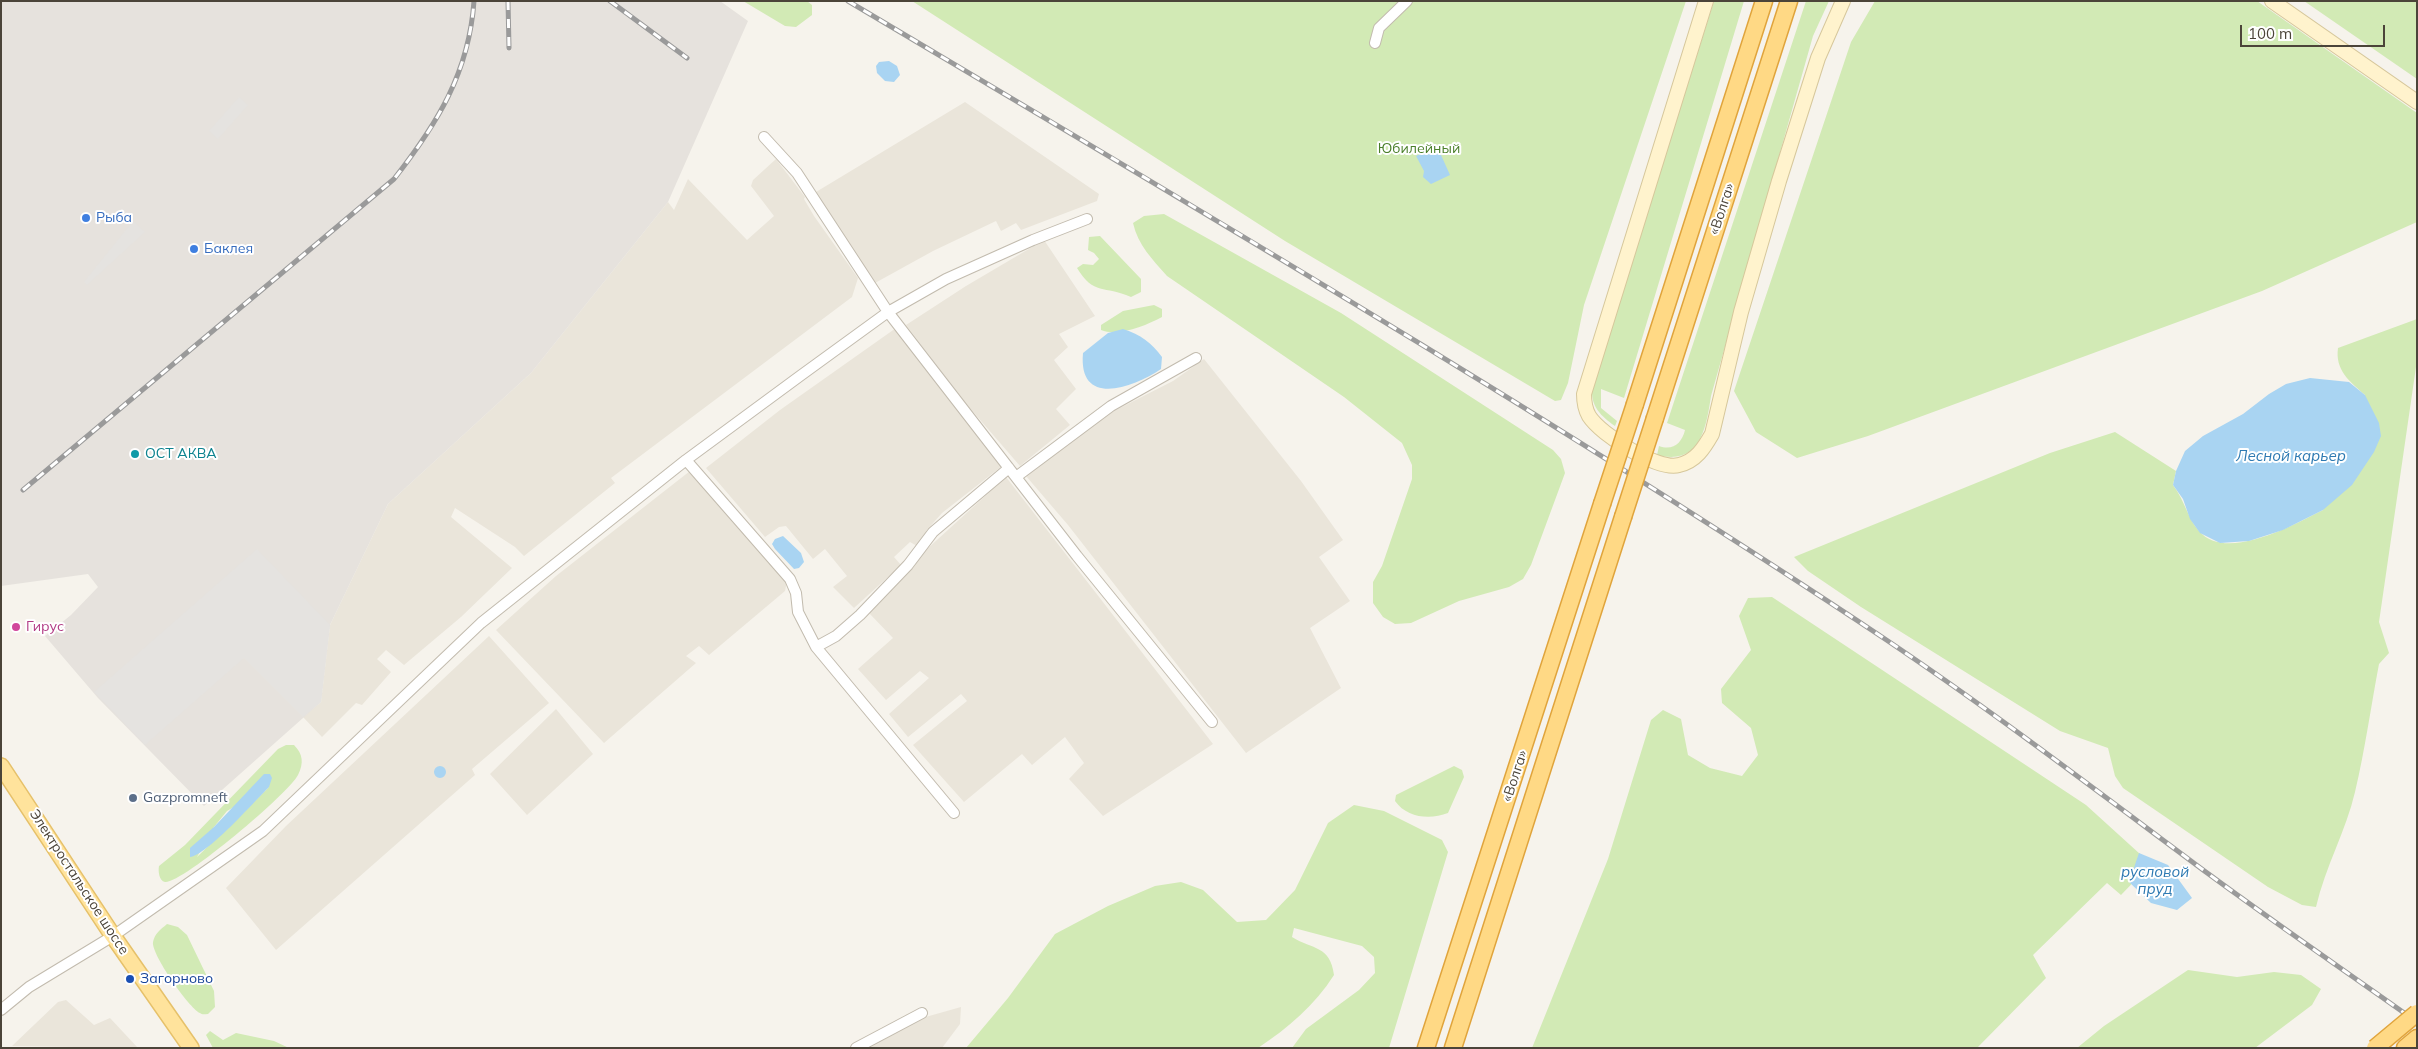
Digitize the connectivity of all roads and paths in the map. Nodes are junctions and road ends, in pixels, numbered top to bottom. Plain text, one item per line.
1 (1406, 1) edge
2 (1706, 1) edge
3 (1764, 1) edge
4 (1789, 1) edge
5 (1843, 1) edge
6 (2272, 1) edge
7 (1375, 43) dead end
8 (2417, 102) edge
9 (764, 137) dead end
10 (1087, 219) dead end
11 (888, 312) junction
12 (1196, 358) dead end
13 (686, 460) junction
14 (1009, 468) junction
15 (1016, 478) junction
16 (816, 647) junction
17 (1212, 722) dead end
18 (1, 766) edge
19 (954, 813) dead end
20 (113, 936) junction
21 (1, 1010) edge
22 (922, 1013) dead end
23 (2417, 1013) edge
24 (2417, 1038) edge
25 (191, 1048) edge
26 (856, 1048) edge
27 (1426, 1048) edge
28 (1453, 1048) edge
29 (2375, 1048) edge
30 (2405, 1048) edge

1 - 7 street
2 - 5 main road
3 - 27 highway, «Волга», bridge
4 - 28 highway, «Волга», bridge
6 - 8 main road
9 - 11 street
10 - 11 street
11 - 13 street
11 - 14 street
12 - 15 street
13 - 16 street
13 - 20 street
14 - 15 street
14 - 16 street
15 - 17 street
16 - 19 street
18 - 20 main road, Электростальское шоссе
20 - 21 street
20 - 25 main road, Электростальское шоссе
22 - 26 street
23 - 29 highway, bridge
24 - 30 highway

